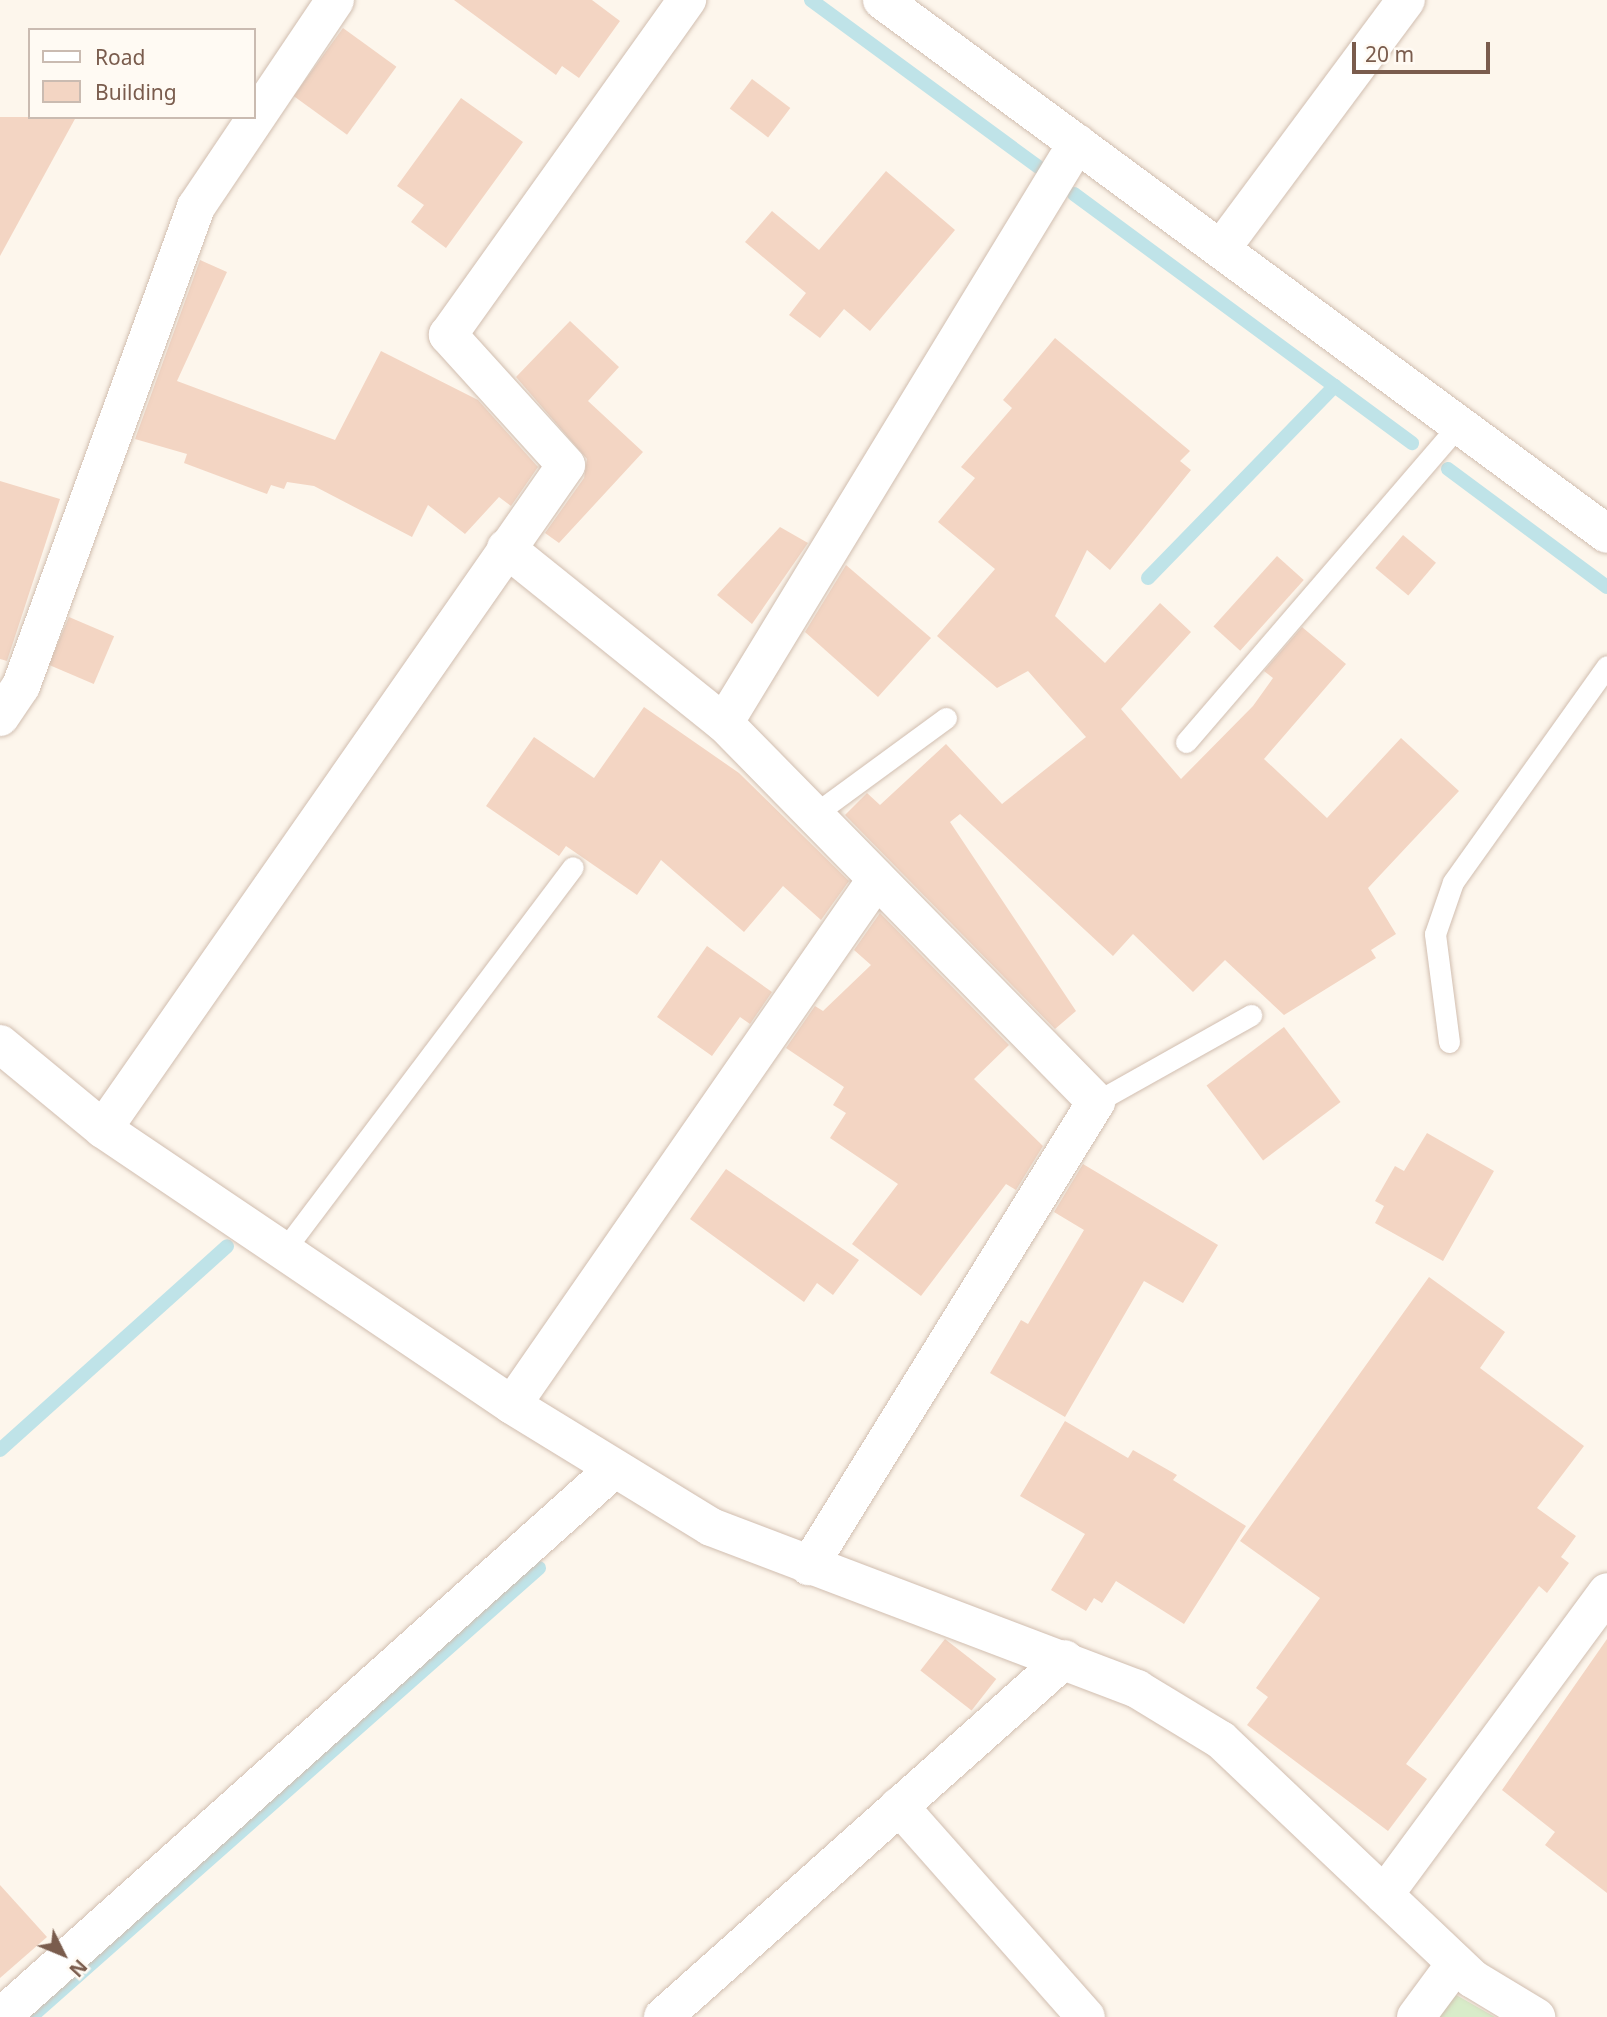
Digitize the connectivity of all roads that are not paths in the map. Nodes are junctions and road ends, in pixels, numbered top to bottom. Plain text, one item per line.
1 (335, 0) edge
2 (687, 0) edge
3 (882, 0) edge
4 (1406, 0) edge
5 (256, 118) edge
6 (255, 119) edge
7 (1077, 143) junction
8 (1221, 249) junction
9 (1459, 425) junction
10 (1607, 534) edge
11 (506, 548) junction
12 (1607, 666) edge
13 (0, 717) edge
14 (946, 718) dead end
15 (724, 723) junction
16 (1186, 742) dead end
17 (812, 816) junction
18 (573, 867) dead end
19 (876, 880) junction
20 (1251, 1015) dead end
21 (1449, 1042) dead end
22 (0, 1044) edge
23 (1096, 1102) junction
24 (103, 1129) junction
25 (285, 1249) junction
26 (512, 1405) junction
27 (613, 1470) junction
28 (809, 1566) junction
29 (1607, 1592) edge
30 (1065, 1659) junction
31 (899, 1806) junction
32 (1384, 1895) junction
33 (1456, 1963) junction
34 (1, 2017) edge
35 (663, 2017) edge
36 (1086, 2017) edge
37 (1416, 2017) edge
38 (1536, 2017) edge

1 - 5 street
2 - 11 street
3 - 7 street
4 - 8 street
6 - 13 street
7 - 8 street
7 - 15 street
8 - 9 street
9 - 10 street
9 - 16 lane
11 - 15 street
11 - 24 street
12 - 21 lane
14 - 17 lane
15 - 17 street
17 - 19 street
18 - 25 lane
19 - 23 street
19 - 26 street
20 - 23 lane
22 - 24 street
23 - 28 street
24 - 25 street
25 - 26 street
26 - 27 street
27 - 28 street
27 - 34 street
28 - 30 street
29 - 32 street
30 - 31 street
30 - 32 street
31 - 35 street
31 - 36 street
32 - 33 street
33 - 37 street
33 - 38 street

